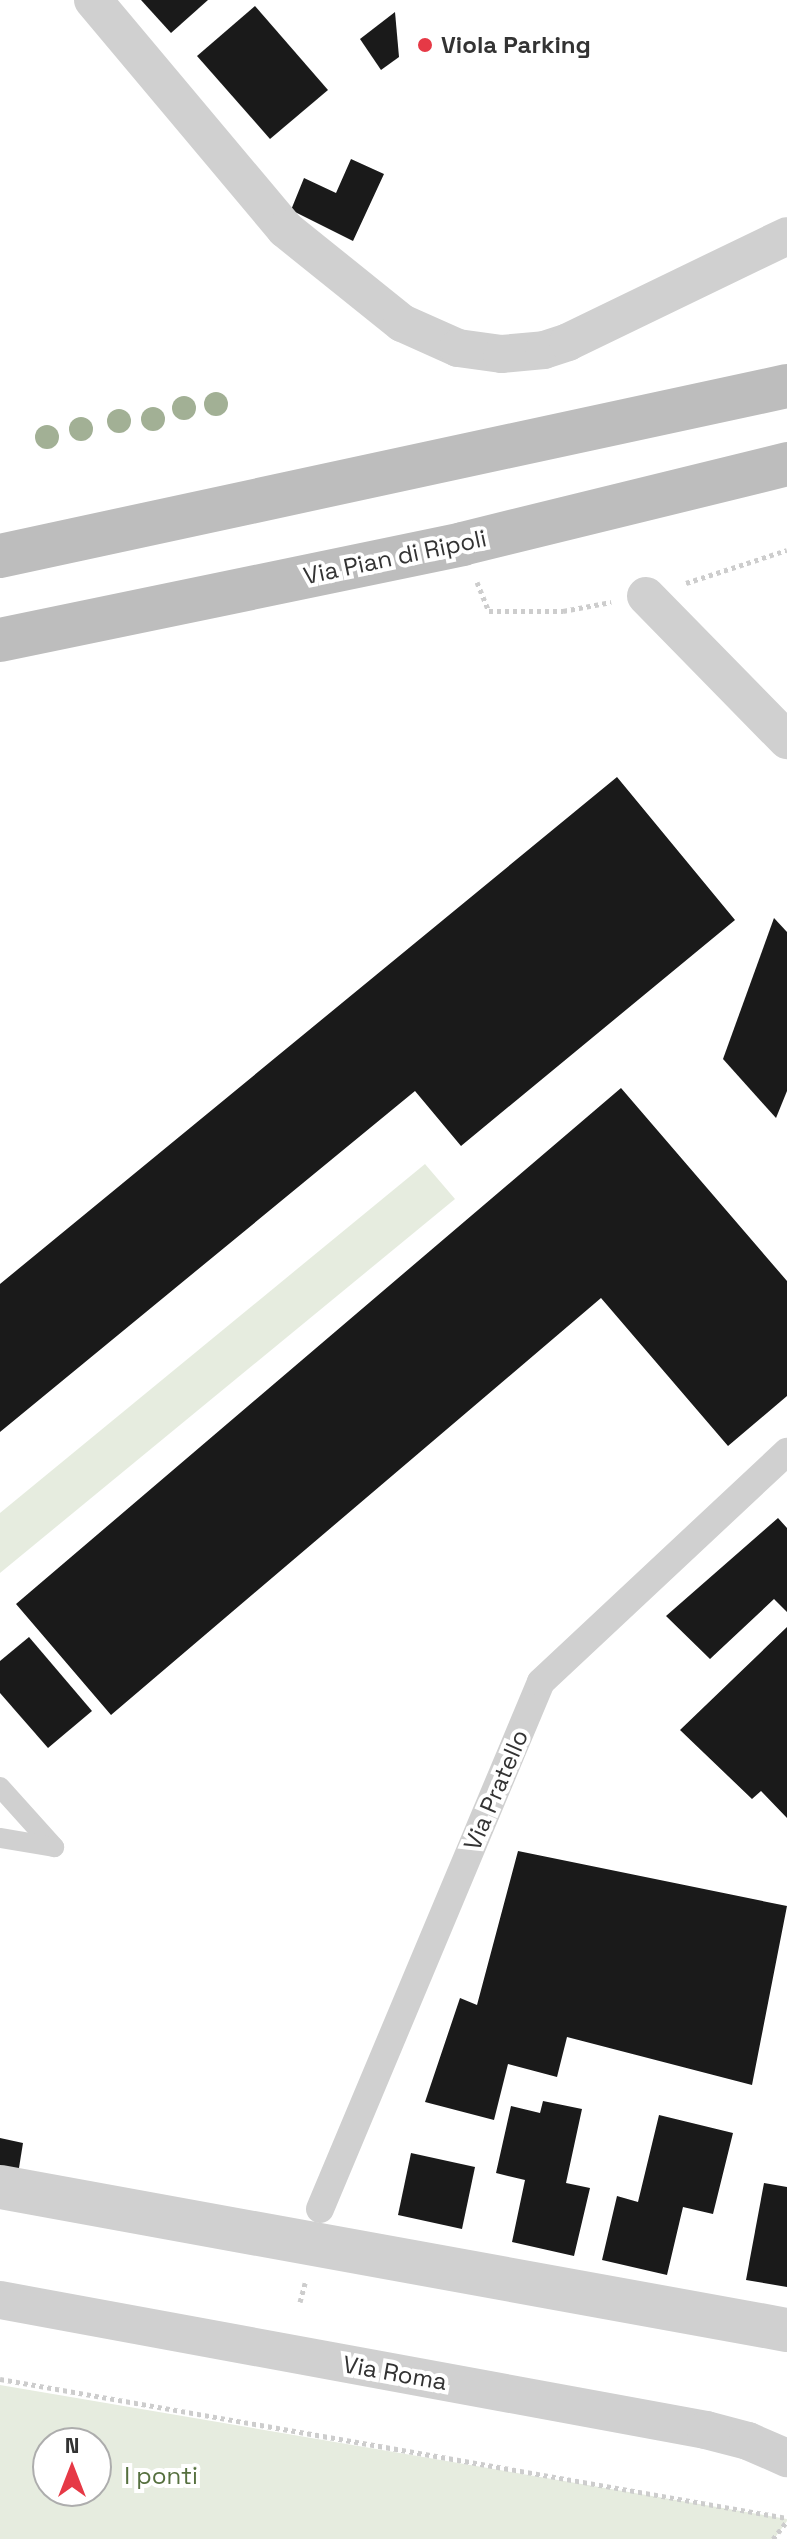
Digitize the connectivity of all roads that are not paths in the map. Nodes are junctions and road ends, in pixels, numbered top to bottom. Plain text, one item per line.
1 (93, 0) edge
2 (787, 236) edge
3 (787, 386) edge
4 (787, 464) edge
5 (0, 556) edge
6 (646, 596) dead end
7 (0, 640) edge
8 (787, 740) edge
9 (787, 1452) edge
10 (0, 1787) edge
11 (0, 1838) edge
12 (0, 2187) edge
13 (320, 2209) dead end
14 (0, 2300) edge
15 (787, 2330) edge
16 (787, 2458) edge

1 - 2 street
3 - 5 main road
4 - 7 main road, Via Pian di Ripoli
6 - 8 street
9 - 13 street, Via Pratello
10 - 11 lane
12 - 15 street
14 - 16 street, Via Roma

